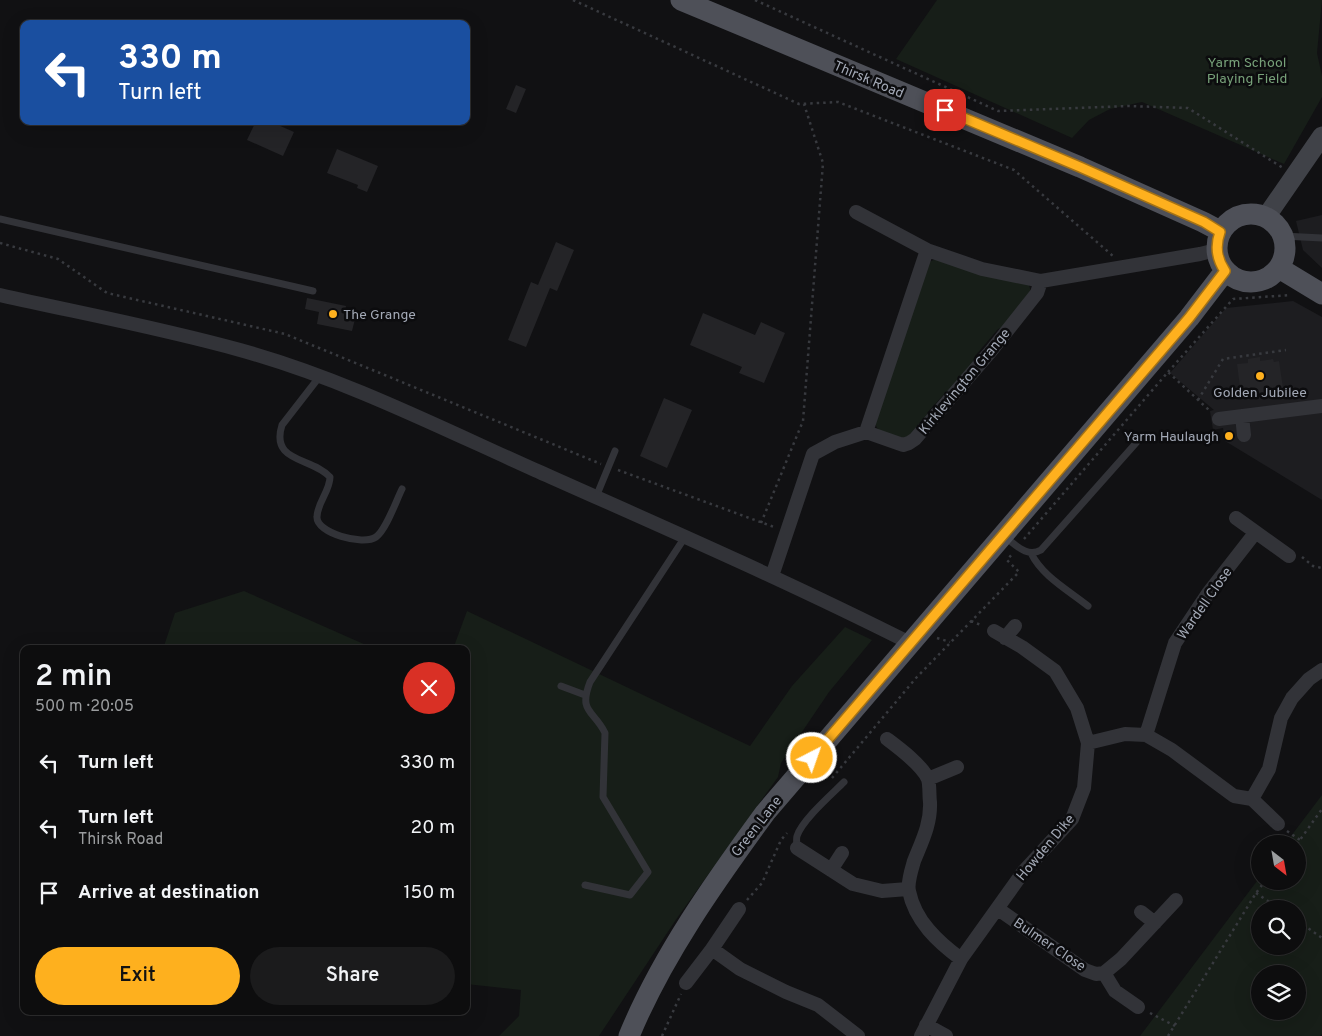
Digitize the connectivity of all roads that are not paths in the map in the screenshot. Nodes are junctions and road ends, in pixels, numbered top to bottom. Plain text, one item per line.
1 (681, 0) edge
2 (1322, 136) edge
3 (856, 212) dead end
4 (1266, 217) junction
5 (0, 219) edge
6 (1283, 236) junction
7 (1322, 238) edge
8 (1212, 245) junction
9 (927, 250) junction
10 (1279, 268) junction
11 (1225, 271) junction
12 (1041, 281) junction
13 (313, 291) dead end
14 (1318, 292) edge
15 (0, 296) edge
16 (320, 376) junction
17 (1322, 406) edge
18 (1242, 416) junction
19 (1219, 419) road end
20 (866, 432) junction
21 (1244, 435) dead end
22 (1136, 443) dead end
23 (615, 452) dead end
24 (402, 489) dead end
25 (596, 497) junction
26 (1236, 518) dead end
27 (1255, 533) junction
28 (685, 537) junction
29 (1010, 541) junction
30 (1031, 553) junction
31 (1289, 556) road end
32 (772, 576) junction
33 (1088, 606) dead end
34 (1015, 626) dead end
35 (910, 643) junction
36 (1322, 670) edge
37 (561, 686) dead end
38 (585, 695) junction
39 (1146, 735) junction
40 (887, 739) dead end
41 (1088, 743) junction
42 (957, 767) dead end
43 (928, 779) junction
44 (844, 782) dead end
45 (1252, 799) junction
46 (1278, 824) dead end
47 (797, 848) joint
48 (842, 853) dead end
49 (831, 870) junction
50 (585, 885) dead end
51 (908, 889) junction
52 (1176, 900) dead end
53 (739, 909) road end
54 (998, 909) junction
55 (1141, 912) dead end
56 (1155, 923) junction
57 (712, 949) junction
58 (961, 960) junction
59 (1104, 973) junction
60 (686, 983) road end
61 (1138, 1007) road end
62 (923, 1030) edge
63 (628, 1036) edge
64 (858, 1036) edge
65 (946, 1036) edge

1 - 8 main road, Thirsk Road
2 - 4 main road
3 - 9 street
4 - 6 main road
4 - 8 main road
5 - 13 lane
6 - 7 lane
6 - 10 main road
8 - 11 main road
8 - 12 street
9 - 12 street
9 - 20 street
10 - 11 main road
10 - 14 main road
11 - 29 main road, Green Lane
12 - 20 street, Kirklevington Grange
15 - 16 street
16 - 24 lane
16 - 25 street
17 - 18 street
18 - 19 street
18 - 21 street
20 - 32 street
22 - 30 lane
23 - 25 lane
25 - 28 street
26 - 27 street
27 - 31 street
27 - 39 street, Wardell Close
28 - 32 street
28 - 38 lane
29 - 30 lane
29 - 35 main road, Green Lane
30 - 33 lane
32 - 35 street
34 - 41 street, Howden Dike
35 - 63 main road, Green Lane
36 - 45 street
37 - 38 lane
38 - 50 lane
39 - 41 street
39 - 45 street
40 - 43 street
41 - 54 street, Howden Dike
42 - 43 street
43 - 51 street
44 - 47 lane
45 - 46 street
47 - 49 street
48 - 49 street
49 - 51 street
51 - 58 street
52 - 56 street, Bulmer Close
53 - 57 street
54 - 58 street, Howden Dike
54 - 59 street, Bulmer Close
55 - 56 street
56 - 59 street, Bulmer Close
57 - 60 street
57 - 64 street
58 - 62 street, Howden Dike
59 - 61 street, Bulmer Close
62 - 65 street

